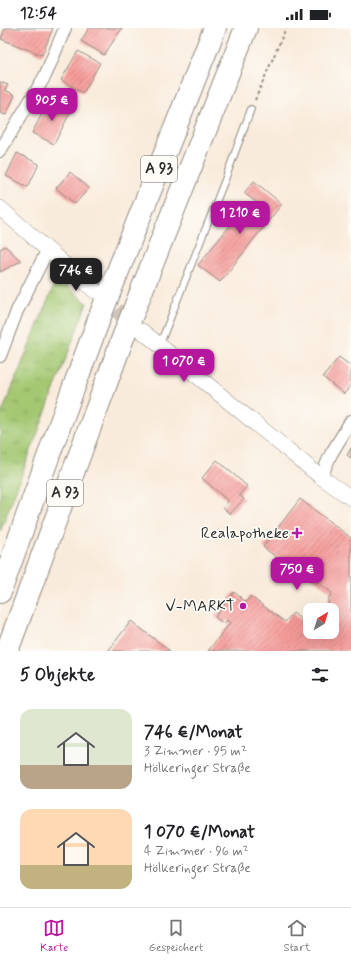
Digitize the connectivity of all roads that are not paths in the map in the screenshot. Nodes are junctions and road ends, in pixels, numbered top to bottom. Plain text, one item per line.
1 (65, 28) edge
2 (215, 28) edge
3 (246, 28) edge
4 (251, 109) road end
5 (0, 151) edge
6 (0, 208) edge
7 (48, 249) junction
8 (95, 291) tunnel mouth
9 (142, 331) tunnel mouth
10 (160, 346) junction
11 (1, 351) edge
12 (351, 421) edge
13 (322, 477) junction
14 (351, 498) edge
15 (0, 592) edge
16 (7, 651) edge

1 - 5 street
2 - 15 highway, A 93
3 - 16 highway, A 93
4 - 10 lane
6 - 7 street
7 - 8 street
7 - 11 street
9 - 10 street
10 - 13 street
12 - 13 street
13 - 14 street

